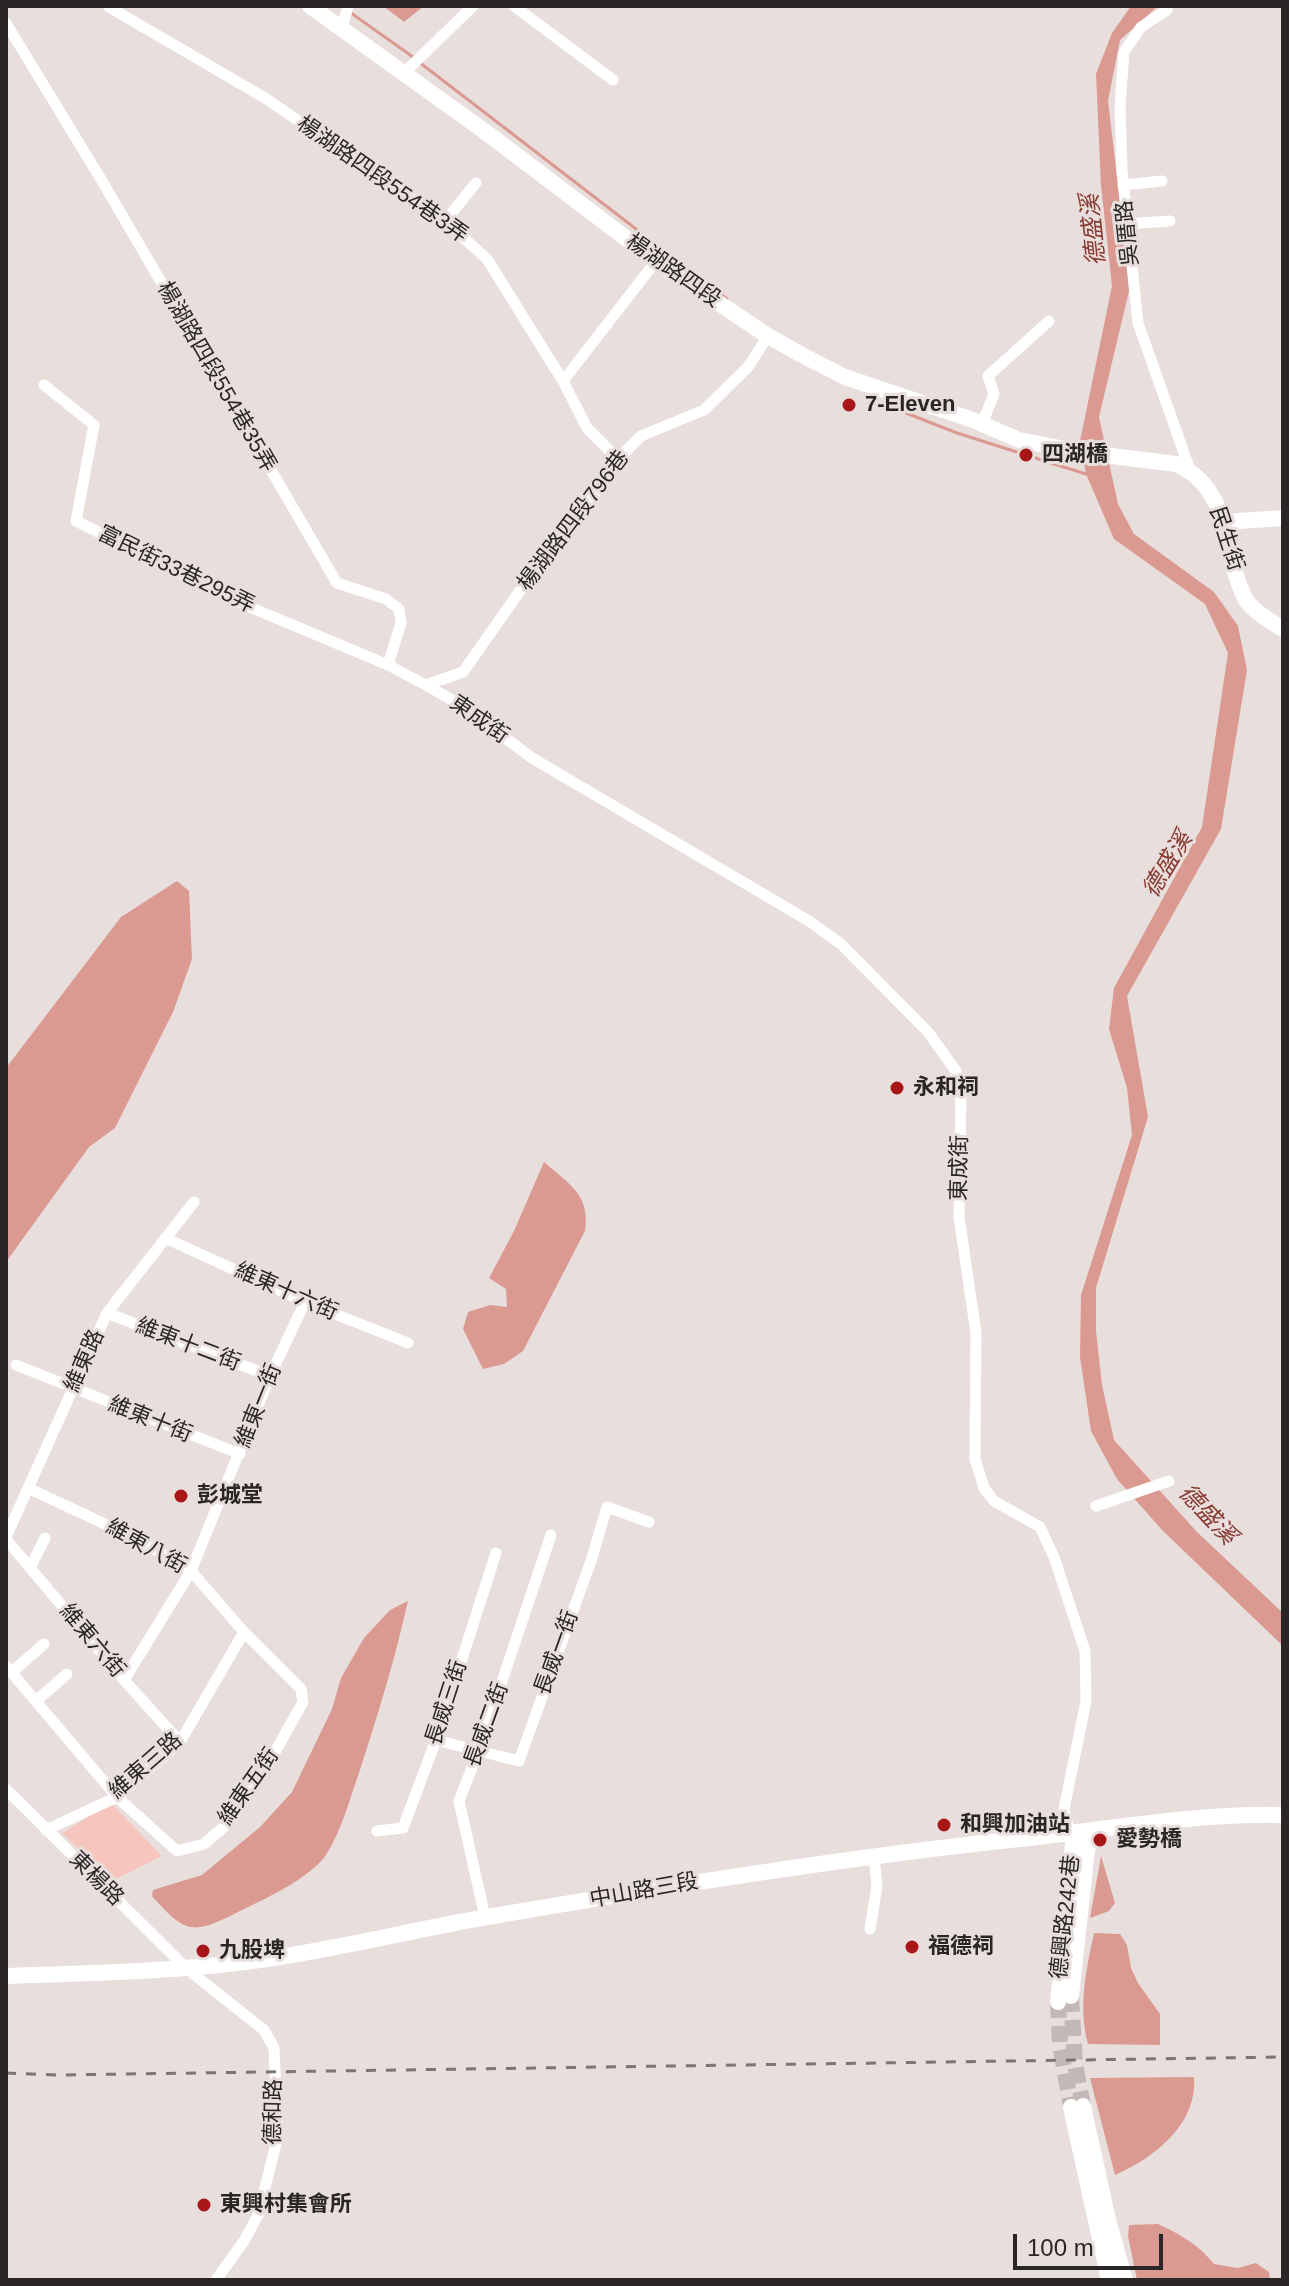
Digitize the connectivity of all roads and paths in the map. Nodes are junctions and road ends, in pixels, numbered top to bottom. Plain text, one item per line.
1 (310, 6) edge
2 (473, 6) edge
3 (514, 6) edge
4 (1168, 6) edge
5 (109, 7) edge
6 (345, 17) edge
7 (6, 23) edge
8 (408, 69) junction
9 (613, 80) dead end
10 (1162, 181) dead end
11 (476, 183) dead end
12 (1123, 185) junction
13 (445, 221) junction
14 (1170, 221) dead end
15 (1127, 224) junction
16 (656, 261) junction
17 (1049, 321) dead end
18 (768, 336) junction
19 (563, 381) junction
20 (44, 385) dead end
21 (982, 424) junction
22 (618, 459) junction
23 (1190, 470) junction
24 (1283, 518) edge
25 (1224, 522) junction
26 (1283, 629) edge
27 (388, 665) junction
28 (426, 685) junction
29 (194, 1202) dead end
30 (165, 1238) junction
31 (305, 1302) junction
32 (107, 1313) junction
33 (408, 1343) dead end
34 (16, 1365) dead end
35 (270, 1376) junction
36 (73, 1389) junction
37 (240, 1454) junction
38 (1165, 1483) dead end
39 (30, 1489) junction
40 (1096, 1506) dead end
41 (649, 1522) dead end
42 (551, 1535) dead end
43 (6, 1538) edge
44 (45, 1538) dead end
45 (496, 1553) dead end
46 (30, 1568) junction
47 (191, 1571) junction
48 (244, 1632) junction
49 (44, 1644) dead end
50 (9, 1669) edge
51 (67, 1674) dead end
52 (124, 1680) junction
53 (36, 1701) junction
54 (303, 1702) joint
55 (436, 1740) junction
56 (180, 1742) junction
57 (479, 1750) junction
58 (6, 1789) edge
59 (117, 1797) junction
60 (1283, 1815) edge
61 (46, 1830) junction
62 (1093, 1830) junction
63 (377, 1831) dead end
64 (1074, 1833) junction
65 (874, 1857) junction
66 (485, 1917) junction
67 (870, 1929) dead end
68 (187, 1969) junction
69 (6, 1976) edge
70 (216, 2280) edge
71 (1109, 2280) edge
72 (1125, 2280) edge

1 - 6 street, 楊湖路四段
2 - 8 street
3 - 9 street
4 - 12 street, 吳厝路
5 - 13 street, 楊湖路四段554巷3弄
6 - 8 street, 楊湖路四段
7 - 27 street, 楊湖路四段554巷35弄
8 - 16 street, 楊湖路四段
10 - 12 street
11 - 13 street
12 - 15 street, 吳厝路
13 - 19 street, 楊湖路四段554巷3弄
14 - 15 street
15 - 23 street, 吳厝路
16 - 18 street, 楊湖路四段
16 - 19 street
17 - 21 street
18 - 21 street, 楊湖路四段
18 - 22 street, 楊湖路四段796巷
19 - 22 street, 楊湖路四段554巷3弄
20 - 27 street, 富民街33巷295弄
21 - 23 street, 楊湖路四段
22 - 28 street, 楊湖路四段796巷
23 - 25 street, 民生街
24 - 25 street
25 - 26 street, 民生街
27 - 28 street, 富民街33巷295弄
28 - 64 street, 東成街
29 - 30 street, 維東路
30 - 31 street, 維東十六街
30 - 32 street, 維東路
31 - 33 street, 維東十六街
31 - 35 street, 維東一街
32 - 35 street, 維東十二街
32 - 36 street, 維東路
34 - 36 street, 維東十街
35 - 37 street, 維東一街
36 - 37 street, 維東十街
36 - 39 street, 維東路
37 - 47 street, 維東一街
38 - 40 street
39 - 43 street, 維東路
39 - 47 street, 維東八街
41 - 57 street, 長威一街
42 - 57 street, 長威二街
43 - 46 street, 維東六街
44 - 46 street
45 - 55 street, 長威三街
46 - 52 street, 維東六街
47 - 48 street, 維東八街
47 - 52 street, 維東一街
48 - 54 street, 維東八街
48 - 56 street, 維東三路
49 - 50 street
50 - 53 street
51 - 53 street
52 - 56 street, 維東六街
53 - 59 street
54 - 59 street, 維東五街
55 - 57 street, 長威一街
55 - 63 street, 長威三街
56 - 59 street, 維東三路
57 - 66 street, 長威二街
58 - 61 street, 東楊路
59 - 61 street, 維東三路
60 - 62 street, 中山路三段
61 - 68 street, 東楊路
62 - 64 street, 中山路三段
62 - 64 street, 德興路242巷
64 - 65 street, 中山路三段
65 - 66 street, 中山路三段
65 - 67 street
66 - 68 street, 中山路三段
68 - 69 street, 中山路三段
68 - 70 street, 德和路
71 - 72 street

